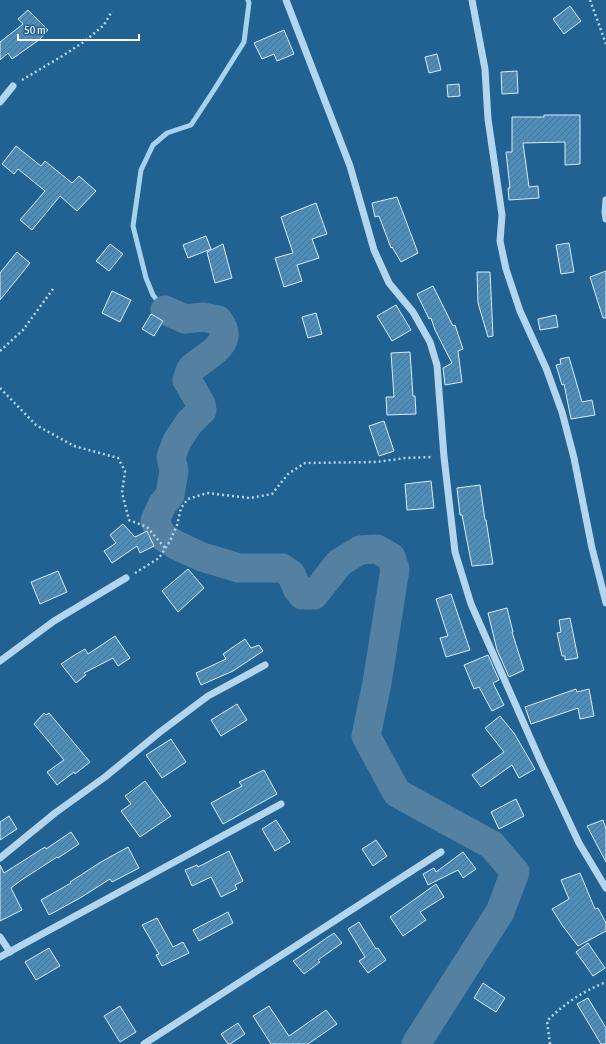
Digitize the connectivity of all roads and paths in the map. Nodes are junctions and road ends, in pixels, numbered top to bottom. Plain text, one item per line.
1 (286, 0) edge
2 (472, 0) edge
3 (590, 0) edge
4 (112, 11) dead end
5 (606, 44) edge
6 (14, 86) joint
7 (0, 102) edge
8 (606, 200) edge
9 (606, 219) edge
10 (54, 289) dead end
11 (0, 351) edge
12 (0, 388) edge
13 (444, 457) junction
14 (166, 548) junction
15 (126, 578) joint
16 (606, 603) edge
17 (0, 661) edge
18 (265, 665) dead end
19 (281, 804) dead end
20 (440, 852) dead end
21 (0, 858) edge
22 (606, 888) edge
23 (0, 937) edge
24 (10, 952) junction
25 (0, 957) edge
26 (606, 982) edge
27 (144, 1044) edge
28 (550, 1044) edge

1 - 13 street
2 - 16 street
3 - 5 path
4 - 6 path
6 - 7 street
8 - 9 street
10 - 11 path
12 - 14 path
13 - 14 path
13 - 22 street
14 - 15 path
15 - 17 street
18 - 21 street
19 - 24 street
20 - 27 street
23 - 24 street
24 - 25 street
26 - 28 path

